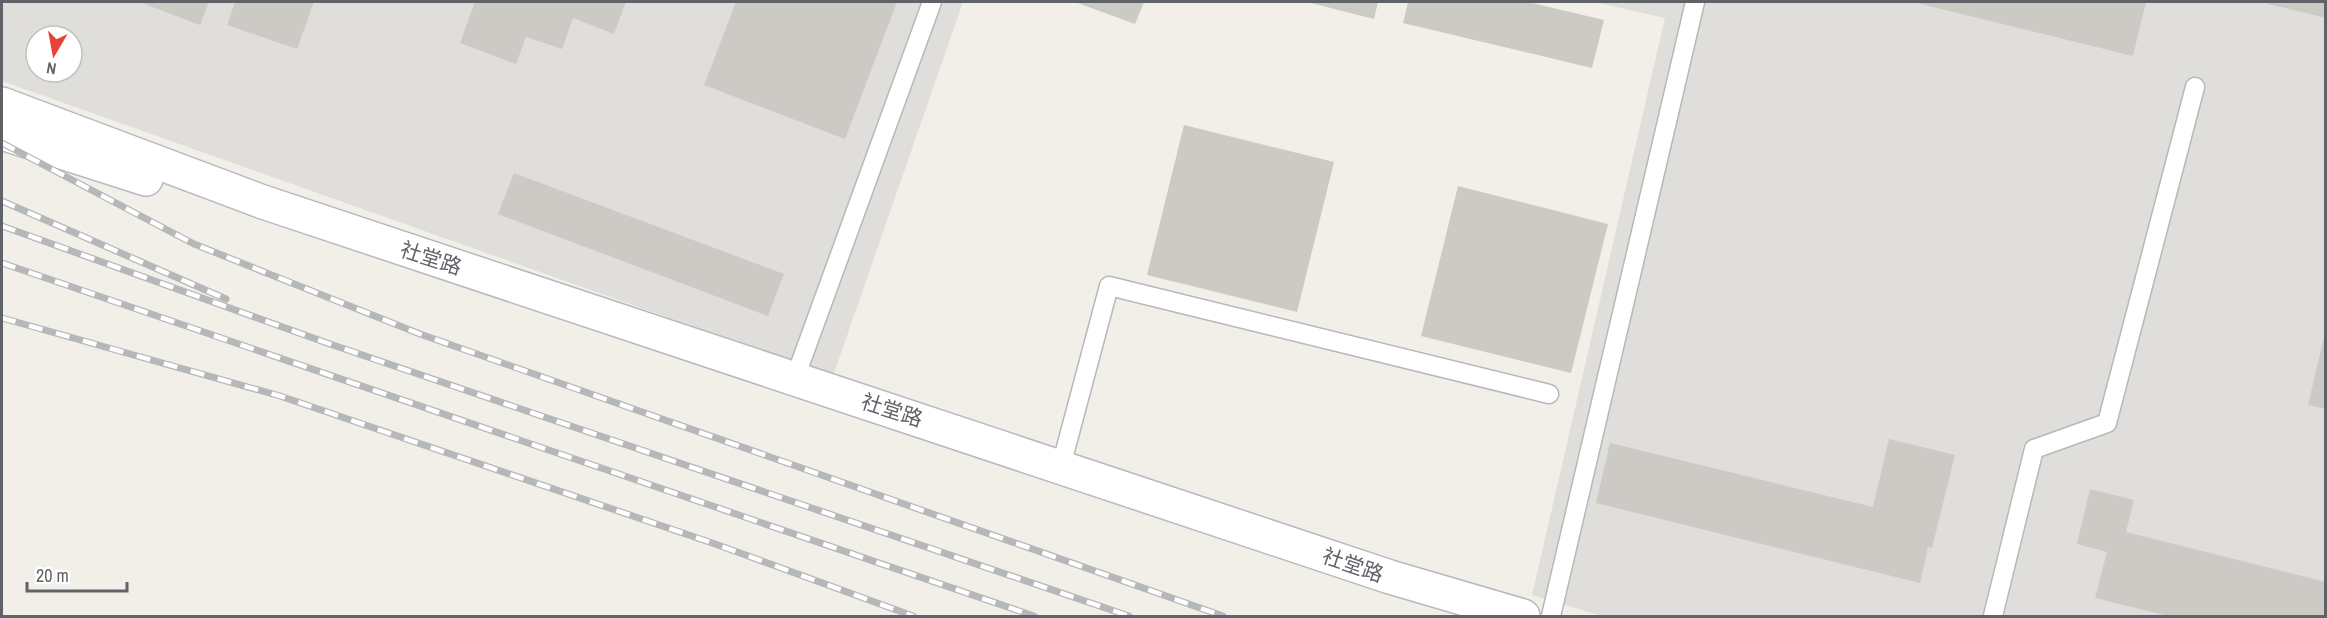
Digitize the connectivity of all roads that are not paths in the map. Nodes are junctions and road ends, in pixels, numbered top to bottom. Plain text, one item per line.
1 (932, 2) edge
2 (1695, 2) edge
3 (2195, 87) dead end
4 (2, 104) edge
5 (2, 133) edge
6 (263, 202) junction
7 (795, 378) junction
8 (1549, 394) dead end
9 (1061, 466) junction
10 (1523, 616) edge
11 (1551, 616) edge
12 (1993, 616) edge

1 - 7 lane
2 - 11 lane
3 - 12 lane
4 - 6 main road, 社堂路
5 - 6 main road, 社堂路
6 - 7 main road, 社堂路
7 - 9 main road, 社堂路
8 - 9 lane
9 - 10 main road, 社堂路

